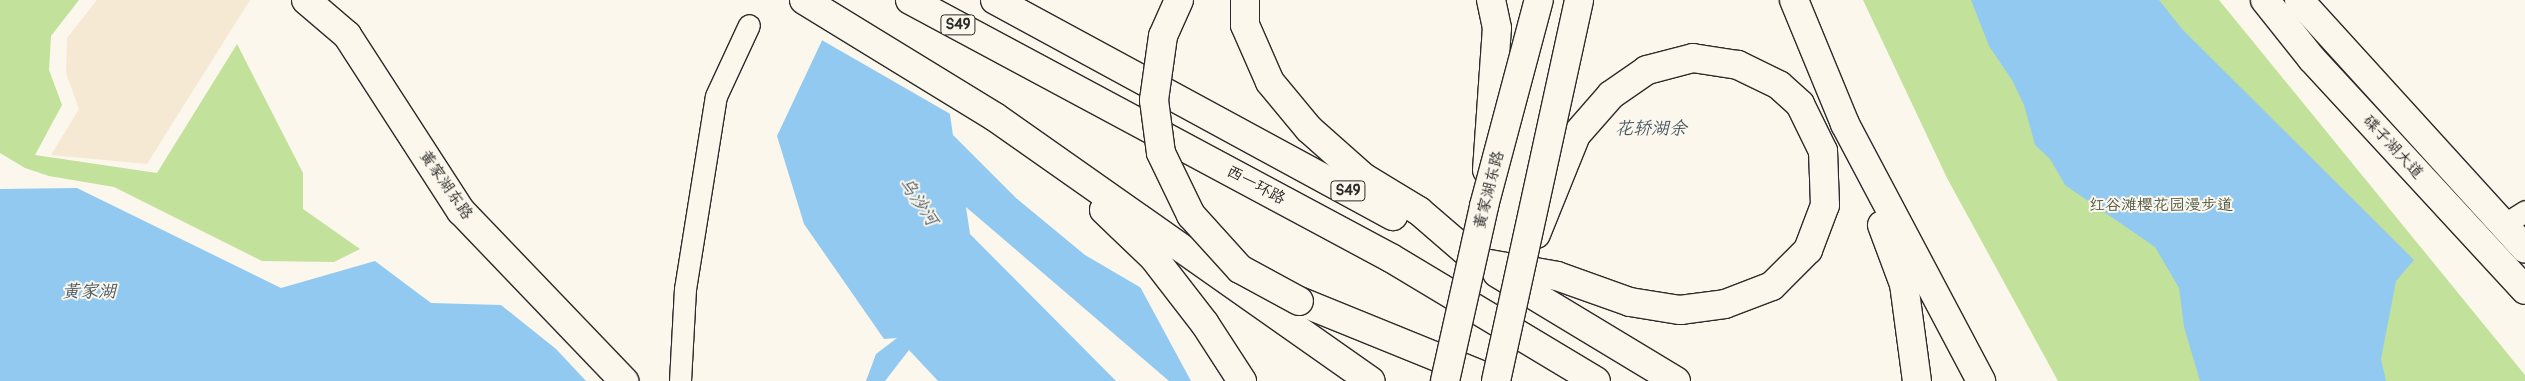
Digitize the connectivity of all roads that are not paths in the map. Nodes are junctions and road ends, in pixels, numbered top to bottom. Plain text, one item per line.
1 (306, 0) edge
2 (804, 0) edge
3 (910, 0) edge
4 (1179, 0) edge
5 (1245, 0) edge
6 (1491, 0) edge
7 (1538, 0) edge
8 (1579, 0) edge
9 (1794, 0) edge
10 (2265, 0) edge
11 (2299, 0) edge
12 (1004, 5) edge
13 (749, 25) dead end
14 (995, 117) junction
15 (1845, 124) junction
16 (1484, 206) junction
17 (2514, 218) edge
18 (2525, 248) edge
19 (1478, 262) junction
20 (1522, 268) junction
21 (2525, 290) edge
22 (624, 381) edge
23 (680, 381) edge
24 (1242, 381) edge
25 (1371, 381) edge
26 (1446, 381) edge
27 (1496, 381) edge
28 (1596, 381) edge
29 (1676, 381) edge
30 (1917, 381) edge
31 (1981, 381) edge

1 - 22 main road, 黄家湖东路
2 - 14 main road
3 - 28 main road, 西一环路 / S49
4 - 27 main road, bridge
5 - 19 main road
6 - 16 main road, bridge
7 - 16 main road, 黄家湖东路, bridge
8 - 20 main road, bridge
9 - 15 main road
10 - 21 main road, 碟子湖大道
11 - 17 main road, 碟子湖大道
12 - 19 main road, S49
13 - 23 street
14 - 24 main road
14 - 25 main road
15 - 30 main road
15 - 31 main road
16 - 26 main road, 黄家湖东路, bridge
17 - 18 main road, 碟子湖大道
19 - 20 main road, bridge
19 - 29 main road, S49
20 - 27 main road, bridge

